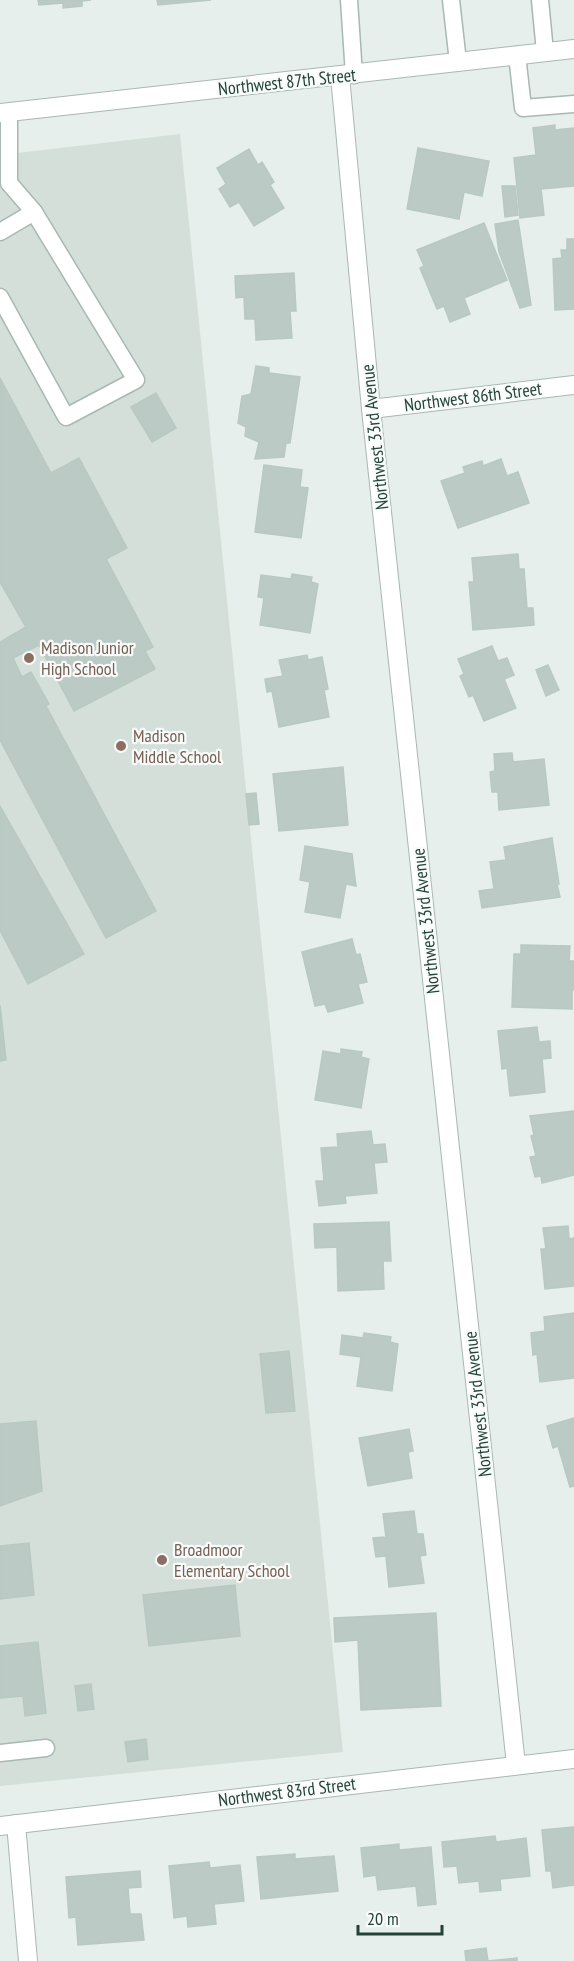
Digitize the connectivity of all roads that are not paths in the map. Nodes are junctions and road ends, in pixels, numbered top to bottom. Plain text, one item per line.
1 (348, 0) edge
2 (451, 0) edge
3 (540, 0) edge
4 (574, 49) edge
5 (545, 52) junction
6 (518, 55) junction
7 (458, 62) junction
8 (347, 75) junction
9 (574, 104) edge
10 (4, 113) edge
11 (34, 212) junction
12 (0, 232) edge
13 (0, 297) edge
14 (574, 385) edge
15 (371, 409) junction
16 (46, 1748) dead end
17 (0, 1753) edge
18 (574, 1759) edge
19 (516, 1765) junction
20 (8, 1825) edge
21 (28, 1961) edge

1 - 8 lane
2 - 7 lane
3 - 5 lane
4 - 5 street, Northwest 87th Street
5 - 6 street, Northwest 87th Street
6 - 7 street, Northwest 87th Street
6 - 9 lane
7 - 8 street, Northwest 87th Street
8 - 10 street, Northwest 87th Street
8 - 15 street, Northwest 33rd Avenue
10 - 11 lane
11 - 12 lane
11 - 13 lane
14 - 15 street, Northwest 86th Street
15 - 19 street, Northwest 33rd Avenue
16 - 17 lane
18 - 19 street, Northwest 83rd Street
19 - 20 street, Northwest 83rd Street
20 - 21 street

